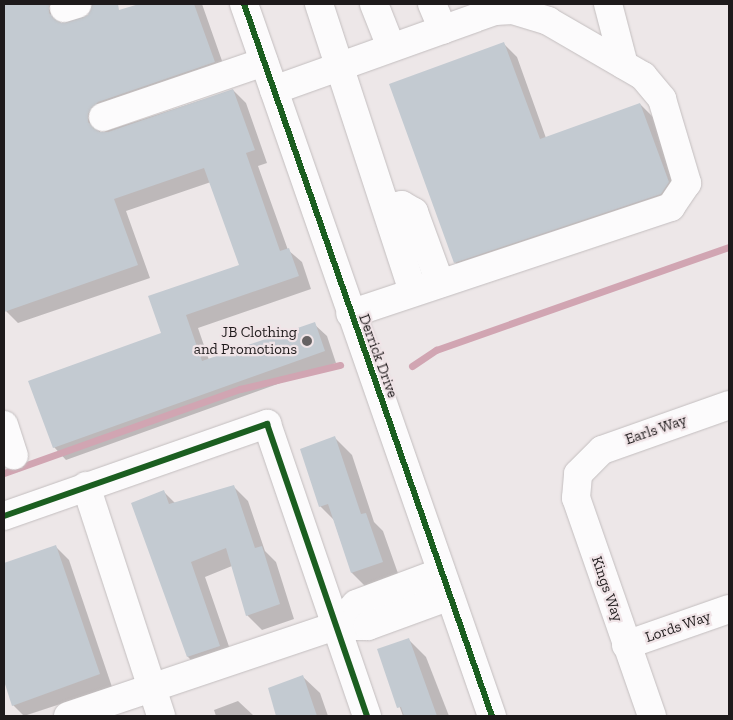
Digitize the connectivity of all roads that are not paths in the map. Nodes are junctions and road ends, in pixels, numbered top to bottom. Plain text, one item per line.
1 (244, 4) edge
2 (318, 4) edge
3 (374, 4) edge
4 (432, 4) edge
5 (608, 4) edge
6 (494, 8) edge
7 (547, 12) edge
8 (443, 30) junction
9 (391, 47) junction
10 (264, 62) junction
11 (340, 64) junction
12 (624, 65) junction
13 (274, 90) junction
14 (103, 117) dead end
15 (388, 207) junction
16 (440, 283) junction
17 (413, 292) junction
18 (350, 314) junction
19 (729, 405) edge
20 (4, 426) edge
21 (14, 455) dead end
22 (586, 462) joint
23 (86, 486) junction
24 (4, 516) edge
25 (446, 584) junction
26 (729, 609) edge
27 (335, 626) junction
28 (626, 645) junction
29 (151, 685) junction
30 (68, 716) edge
31 (161, 716) edge
32 (367, 716) edge
33 (492, 716) edge
34 (652, 716) edge

1 - 10 street, Derrick Drive
2 - 11 street
3 - 9 street
4 - 8 street
5 - 12 street
6 - 7 street
6 - 8 street
7 - 12 street
8 - 9 street
9 - 11 street
10 - 13 street, Derrick Drive
10 - 14 street
11 - 13 street
11 - 15 street
12 - 16 street
13 - 18 street, Derrick Drive
15 - 16 street
15 - 17 street
16 - 17 street
17 - 18 street
18 - 25 street, Derrick Drive
19 - 22 street, Earls Way
20 - 21 street
22 - 28 street, Kings Way
23 - 24 street
23 - 27 street
23 - 29 street
25 - 27 street
25 - 33 street, Derrick Drive
26 - 28 street, Lords Way
27 - 29 street
27 - 32 street
28 - 34 street, Kings Way
29 - 30 street
29 - 31 street

